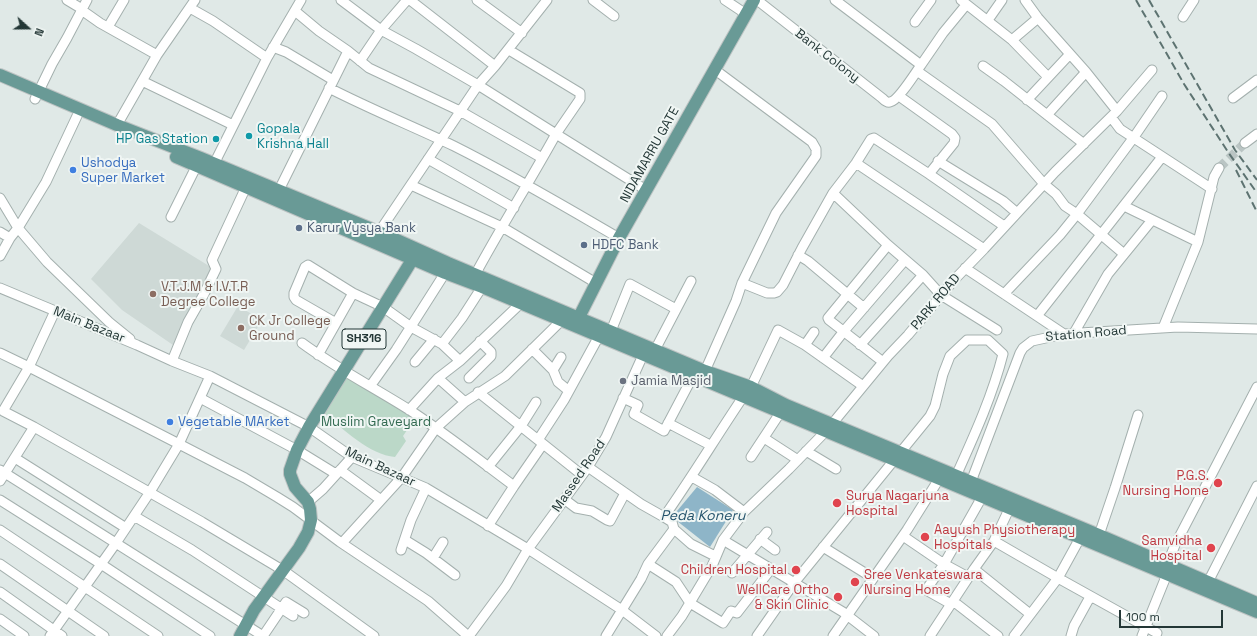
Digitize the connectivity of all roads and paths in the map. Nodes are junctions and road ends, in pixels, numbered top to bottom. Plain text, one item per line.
1 (67, 0) edge
2 (87, 0) edge
3 (124, 0) edge
4 (301, 0) edge
5 (341, 0) edge
6 (409, 0) edge
7 (477, 0) edge
8 (547, 0) edge
9 (593, 0) edge
10 (725, 0) edge
11 (755, 0) edge
12 (835, 0) edge
13 (930, 0) edge
14 (1002, 0) edge
15 (1025, 0) edge
16 (1194, 0) edge
17 (964, 2) edge
18 (192, 4) edge
19 (82, 9) junction
20 (295, 11) junction
21 (746, 14) junction
22 (614, 16) dead end
23 (1183, 17) dead end
24 (1038, 18) junction
25 (988, 20) junction
26 (915, 22) dead end
27 (108, 27) junction
28 (381, 30) junction
29 (522, 33) junction
30 (1012, 40) junction
31 (273, 47) junction
32 (509, 50) junction
33 (348, 51) junction
34 (1070, 54) junction
35 (157, 55) junction
36 (267, 58) junction
37 (360, 61) junction
38 (495, 66) junction
39 (983, 66) dead end
40 (919, 68) junction
41 (714, 69) junction
42 (1152, 70) dead end
43 (1086, 72) junction
44 (0, 75) edge
45 (1048, 77) junction
46 (1257, 80) edge
47 (142, 81) junction
48 (0, 84) edge
49 (331, 84) junction
50 (478, 85) junction
51 (36, 96) junction
52 (899, 96) junction
53 (1162, 96) dead end
54 (1233, 98) dead end
55 (1028, 100) junction
56 (460, 111) junction
57 (1114, 114) junction
58 (1047, 115) junction
59 (77, 116) junction
60 (117, 125) junction
61 (233, 125) junction
62 (556, 134) junction
63 (1257, 134) edge
64 (1134, 137) junction
65 (441, 140) junction
66 (1084, 144) junction
67 (1245, 144) tunnel mouth
68 (542, 158) junction
69 (1162, 158) junction
70 (428, 159) junction
71 (938, 161) junction
72 (199, 162) junction
73 (214, 164) junction
74 (856, 164) junction
75 (1219, 168) tunnel mouth
76 (929, 174) junction
77 (1044, 184) junction
78 (411, 185) junction
79 (528, 185) junction
80 (246, 186) junction
81 (1212, 189) junction
82 (279, 190) junction
83 (646, 190) junction
84 (833, 193) junction
85 (0, 198) edge
86 (1124, 206) junction
87 (514, 208) junction
88 (1017, 212) junction
89 (1077, 214) junction
90 (171, 217) dead end
91 (1152, 220) junction
92 (1004, 226) junction
93 (502, 227) junction
94 (18, 228) junction
95 (0, 232) edge
96 (379, 232) junction
97 (1102, 235) junction
98 (10, 238) junction
99 (619, 238) junction
100 (1198, 242) junction
101 (888, 245) junction
102 (984, 249) junction
103 (416, 254) junction
104 (1124, 254) junction
105 (0, 256) edge
106 (798, 256) junction
107 (905, 260) junction
108 (965, 268) junction
109 (445, 273) junction
110 (475, 275) junction
111 (923, 275) junction
112 (691, 281) dead end
113 (596, 283) junction
114 (742, 283) junction
115 (482, 287) junction
116 (0, 288) edge
117 (353, 293) junction
118 (847, 294) junction
119 (1004, 294) junction
120 (941, 295) junction
121 (520, 304) junction
122 (383, 307) junction
123 (864, 308) junction
124 (676, 309) junction
125 (55, 311) junction
126 (1037, 316) junction
127 (571, 319) junction
128 (336, 323) junction
129 (411, 326) junction
130 (1163, 328) junction
131 (1257, 329) edge
132 (997, 330) dead end
133 (611, 331) junction
134 (844, 331) junction
135 (814, 332) dead end
136 (1074, 333) junction
137 (1064, 334) junction
138 (599, 336) junction
139 (480, 341) junction
140 (438, 342) junction
141 (302, 343) dead end
142 (137, 345) junction
143 (805, 345) junction
144 (860, 345) junction
145 (532, 349) junction
146 (655, 350) junction
147 (0, 353) edge
148 (318, 355) junction
149 (642, 355) junction
150 (561, 357) dead end
151 (823, 358) junction
152 (460, 361) junction
153 (172, 362) junction
154 (415, 362) dead end
155 (883, 362) junction
156 (29, 367) junction
157 (553, 370) junction
158 (705, 370) junction
159 (345, 371) junction
160 (210, 376) junction
161 (693, 376) junction
162 (438, 378) junction
163 (469, 378) dead end
164 (371, 386) junction
165 (862, 386) junction
166 (751, 387) junction
167 (1257, 387) edge
168 (570, 391) junction
169 (478, 392) junction
170 (744, 397) junction
171 (200, 398) junction
172 (623, 398) junction
173 (465, 402) junction
174 (536, 402) dead end
175 (409, 410) junction
176 (1, 413) edge
177 (780, 413) junction
178 (1138, 415) dead end
179 (668, 423) junction
180 (521, 426) junction
181 (34, 427) junction
182 (309, 427) junction
183 (436, 428) junction
184 (829, 428) junction
185 (764, 438) junction
186 (540, 442) junction
187 (179, 444) junction
188 (710, 445) junction
189 (297, 450) junction
190 (806, 451) junction
191 (751, 456) dead end
192 (352, 457) junction
193 (897, 457) junction
194 (15, 458) junction
195 (798, 460) junction
196 (488, 467) junction
197 (836, 469) dead end
198 (585, 471) junction
199 (338, 472) junction
200 (2, 475) edge
201 (956, 476) junction
202 (402, 477) junction
203 (692, 477) junction
204 (939, 479) junction
205 (514, 486) junction
206 (969, 486) junction
207 (1257, 486) edge
208 (426, 488) junction
209 (150, 492) junction
210 (625, 493) junction
211 (982, 496) junction
212 (564, 499) junction
213 (0, 500) edge
214 (381, 500) junction
215 (308, 502) junction
216 (1011, 504) junction
217 (744, 512) junction
218 (134, 516) junction
219 (664, 516) junction
220 (311, 520) junction
221 (488, 526) junction
222 (126, 528) junction
223 (674, 529) junction
224 (0, 530) edge
225 (767, 532) dead end
226 (1099, 535) junction
227 (903, 536) junction
228 (1080, 538) junction
229 (760, 539) junction
230 (405, 540) junction
231 (722, 540) junction
232 (994, 541) junction
233 (443, 542) dead end
234 (116, 543) junction
235 (342, 543) junction
236 (823, 547) junction
237 (528, 549) junction
238 (401, 550) dead end
239 (775, 550) dead end
240 (747, 555) junction
241 (715, 556) junction
242 (433, 558) junction
243 (0, 564) edge
244 (101, 564) junction
245 (648, 564) junction
246 (944, 564) junction
247 (974, 569) junction
248 (771, 570) junction
249 (1167, 570) junction
250 (284, 571) junction
251 (732, 573) dead end
252 (455, 575) dead end
253 (968, 577) junction
254 (873, 578) junction
255 (1058, 578) junction
256 (1208, 582) junction
257 (794, 583) junction
258 (85, 587) junction
259 (0, 592) edge
260 (264, 596) junction
261 (1090, 597) junction
262 (952, 602) junction
263 (690, 603) junction
264 (1257, 603) edge
265 (281, 609) junction
266 (622, 610) junction
267 (68, 611) junction
268 (1257, 612) edge
269 (304, 613) dead end
270 (1030, 614) junction
271 (293, 616) dead end
272 (847, 616) junction
273 (0, 619) edge
274 (246, 624) junction
275 (1143, 632) edge
276 (1157, 633) dead end
277 (55, 634) edge
278 (24, 636) edge
279 (104, 636) edge
280 (158, 636) edge
281 (210, 636) edge
282 (240, 636) edge
283 (263, 636) edge
284 (374, 636) edge
285 (469, 636) edge
286 (606, 636) edge
287 (656, 636) edge
288 (668, 636) edge
289 (757, 636) edge
290 (833, 636) edge
291 (874, 636) edge
292 (930, 636) edge
293 (998, 636) edge
294 (1014, 636) edge
295 (1071, 636) edge

1 - 19 street
2 - 19 street
3 - 27 street
4 - 20 street
5 - 28 street
6 - 28 street
6 - 38 street
7 - 29 street
8 - 29 street
9 - 22 street
10 - 21 street
11 - 21 main road, NIDAMARRU GATE
11 - 52 street, Bank Colony
12 - 40 street
13 - 26 street
14 - 25 street
15 - 24 street
16 - 23 street
17 - 25 street
17 - 40 street
18 - 35 street
18 - 36 street
19 - 27 street
19 - 51 street
20 - 31 street
20 - 33 street
21 - 41 main road, NIDAMARRU GATE
24 - 30 street
24 - 34 street
25 - 30 street
27 - 35 street
28 - 37 street
28 - 50 street
29 - 32 street
30 - 45 street
31 - 36 street
31 - 49 street
32 - 38 street
32 - 62 street
33 - 37 street
33 - 49 street
34 - 43 street
34 - 45 street
35 - 47 street
36 - 61 street
37 - 56 street
38 - 50 street
39 - 55 street
40 - 52 street
40 - 77 street
41 - 83 main road, NIDAMARRU GATE
41 - 114 street
42 - 57 street, PARK ROAD
43 - 57 street
43 - 58 street
44 - 51 main road
45 - 55 street
46 - 54 street
47 - 60 street
47 - 61 street
48 - 51 main road
49 - 65 street
49 - 82 street
50 - 56 street
50 - 62 street
51 - 59 main road
51 - 60 main road
52 - 71 street
53 - 64 street
55 - 58 street
56 - 65 street
56 - 68 street
57 - 64 street
57 - 66 street, PARK ROAD
58 - 66 street
59 - 72 main road
59 - 94 street
60 - 72 main road
61 - 73 street
62 - 68 street
62 - 83 street
63 - 67 street
64 - 69 street
64 - 89 street
65 - 70 street
65 - 79 street
66 - 77 street, PARK ROAD
68 - 79 street
69 - 81 street
69 - 86 street
70 - 78 street
70 - 87 street
71 - 76 street
71 - 88 street
72 - 73 main road
72 - 80 main road
72 - 90 street
73 - 82 main road
74 - 76 street
74 - 84 street
74 - 102 street
75 - 81 street
76 - 92 street
77 - 88 street, PARK ROAD
77 - 89 street
78 - 93 street
78 - 96 street
79 - 87 street
79 - 99 street
80 - 103 main road
80 - 153 street
81 - 100 street
82 - 96 main road
83 - 99 main road, NIDAMARRU GATE
84 - 101 street
84 - 106 street
85 - 94 street
86 - 91 street
86 - 97 street
87 - 93 street
88 - 92 street, PARK ROAD
89 - 97 street
89 - 119 street
91 - 100 street
91 - 104 street
92 - 102 street, PARK ROAD
93 - 110 street
93 - 113 street
94 - 98 street
94 - 142 street
95 - 98 street
96 - 103 main road
97 - 104 street
97 - 126 street
98 - 105 street
99 - 113 main road, NIDAMARRU GATE
100 - 130 street
101 - 107 street
101 - 118 street
102 - 108 street, PARK ROAD
103 - 109 main road
103 - 110 main road
103 - 122 main road, SH316
104 - 136 street
106 - 114 street
106 - 118 street
107 - 111 street
107 - 123 street
108 - 119 street
108 - 120 street, PARK ROAD
109 - 115 main road
109 - 129 street
110 - 127 main road
111 - 120 street
111 - 144 street
112 - 124 street
113 - 127 main road, NIDAMARRU GATE
114 - 158 street
115 - 121 main road
115 - 140 street
116 - 125 street, Main Bazaar
117 - 122 street
117 - 128 street
117 - 128 street
118 - 123 street
118 - 134 street
119 - 126 street
120 - 132 street
120 - 155 street, PARK ROAD
121 - 127 main road
121 - 139 street
122 - 129 street
122 - 159 main road, SH316
123 - 134 street
124 - 133 street
124 - 146 street
125 - 142 street, Main Bazaar
125 - 156 street
126 - 137 street
127 - 133 main road
127 - 138 main road
127 - 145 street
128 - 148 street
129 - 140 street
129 - 164 street
130 - 131 street, Station Road
130 - 136 street, Station Road
133 - 146 main road
134 - 144 street
134 - 151 street
135 - 143 street
136 - 137 street, Station Road
137 - 206 street, Station Road
138 - 149 main road
138 - 168 street
139 - 152 street
139 - 163 street
140 - 152 street
140 - 154 street
141 - 148 street
142 - 153 street, Main Bazaar
143 - 151 street
143 - 166 street
144 - 155 street
145 - 157 street
145 - 169 street
146 - 158 main road
147 - 156 street
148 - 159 street
149 - 161 main road
149 - 172 street, Massed Road
150 - 157 street
151 - 165 street
152 - 162 street
153 - 160 street, Main Bazaar
155 - 165 street, PARK ROAD
156 - 176 street
156 - 187 street
157 - 168 street
158 - 166 main road
159 - 164 street
159 - 182 main road, SH316
160 - 171 street
160 - 182 street, Main Bazaar
161 - 170 main road
161 - 179 street
162 - 173 street
162 - 175 street
164 - 175 street
165 - 184 street, PARK ROAD
166 - 184 main road
167 - 249 street
168 - 186 street
169 - 173 street
169 - 180 street
170 - 177 main road
170 - 188 street
171 - 187 street
171 - 189 street
172 - 179 street
172 - 198 street, Massed Road
173 - 183 street
174 - 180 street
175 - 183 street
176 - 181 street
177 - 184 main road
177 - 185 street
178 - 226 street
179 - 188 street
180 - 186 street
180 - 196 street
181 - 194 street
181 - 209 street
182 - 189 main road, SH316
182 - 192 street, Main Bazaar
183 - 196 street
183 - 202 street
184 - 190 street, PARK ROAD
184 - 193 main road
185 - 191 street
185 - 195 street
186 - 198 street
186 - 205 street
187 - 209 street
187 - 220 street
188 - 203 street
189 - 199 street
189 - 215 main road, SH316
190 - 195 street, PARK ROAD
190 - 197 street
192 - 199 street
192 - 202 street, Main Bazaar
193 - 201 main road
193 - 201 street
193 - 204 main road
193 - 236 street
194 - 200 street
194 - 222 street
195 - 217 street, PARK ROAD
196 - 205 street
198 - 210 street
198 - 212 street, Massed Road
199 - 214 street
199 - 215 street
200 - 234 street
201 - 206 main road
202 - 208 street, Main Bazaar
202 - 214 street
203 - 217 street
203 - 219 street
204 - 206 main road
204 - 227 street
205 - 221 street
206 - 211 main road
206 - 216 main road
207 - 256 street
208 - 221 street, Main Bazaar
208 - 230 street
209 - 218 street
209 - 250 street
210 - 212 street
210 - 219 street
211 - 216 main road
211 - 246 street
212 - 237 street, Massed Road
213 - 244 street
214 - 235 street
215 - 220 main road
216 - 226 main road
216 - 228 main road
216 - 232 street
217 - 231 street, PARK ROAD
218 - 222 street
218 - 260 street
219 - 223 street
220 - 235 street
220 - 250 main road
221 - 237 street, Main Bazaar
222 - 234 street
223 - 241 street
223 - 245 street
224 - 258 street
225 - 229 street
226 - 249 main road
227 - 246 street
227 - 254 street
228 - 249 main road
228 - 255 street
229 - 239 street
229 - 240 street
230 - 238 street
230 - 242 street
231 - 240 street
231 - 241 street, PARK ROAD
232 - 247 street
232 - 255 street
233 - 242 street
234 - 244 street
234 - 274 street
235 - 285 street
236 - 254 street
236 - 257 street
237 - 266 street, Main Bazaar
237 - 285 street, Massed Road
240 - 248 street
240 - 251 street
241 - 263 street, PARK ROAD
242 - 252 street
243 - 267 street
244 - 258 street
244 - 281 street
245 - 263 street
245 - 266 street
246 - 253 street
246 - 262 street
247 - 253 street
247 - 270 street
248 - 257 street
248 - 263 street
249 - 256 main road
249 - 268 main road
249 - 275 street
250 - 260 main road
250 - 284 street
253 - 262 street
254 - 272 street
255 - 261 street
255 - 270 street
256 - 264 main road
257 - 272 street
257 - 289 street
258 - 267 street
258 - 280 street
259 - 277 street
260 - 265 street
260 - 274 main road
261 - 275 street
261 - 295 street
262 - 292 street
262 - 293 street
263 - 288 street, PARK ROAD
265 - 269 street
265 - 271 street
265 - 283 street
266 - 286 street
266 - 287 street, Main Bazaar
267 - 277 street
267 - 279 street
270 - 294 street
272 - 290 street
272 - 291 street
273 - 278 street
274 - 282 main road
274 - 283 street
275 - 276 street

